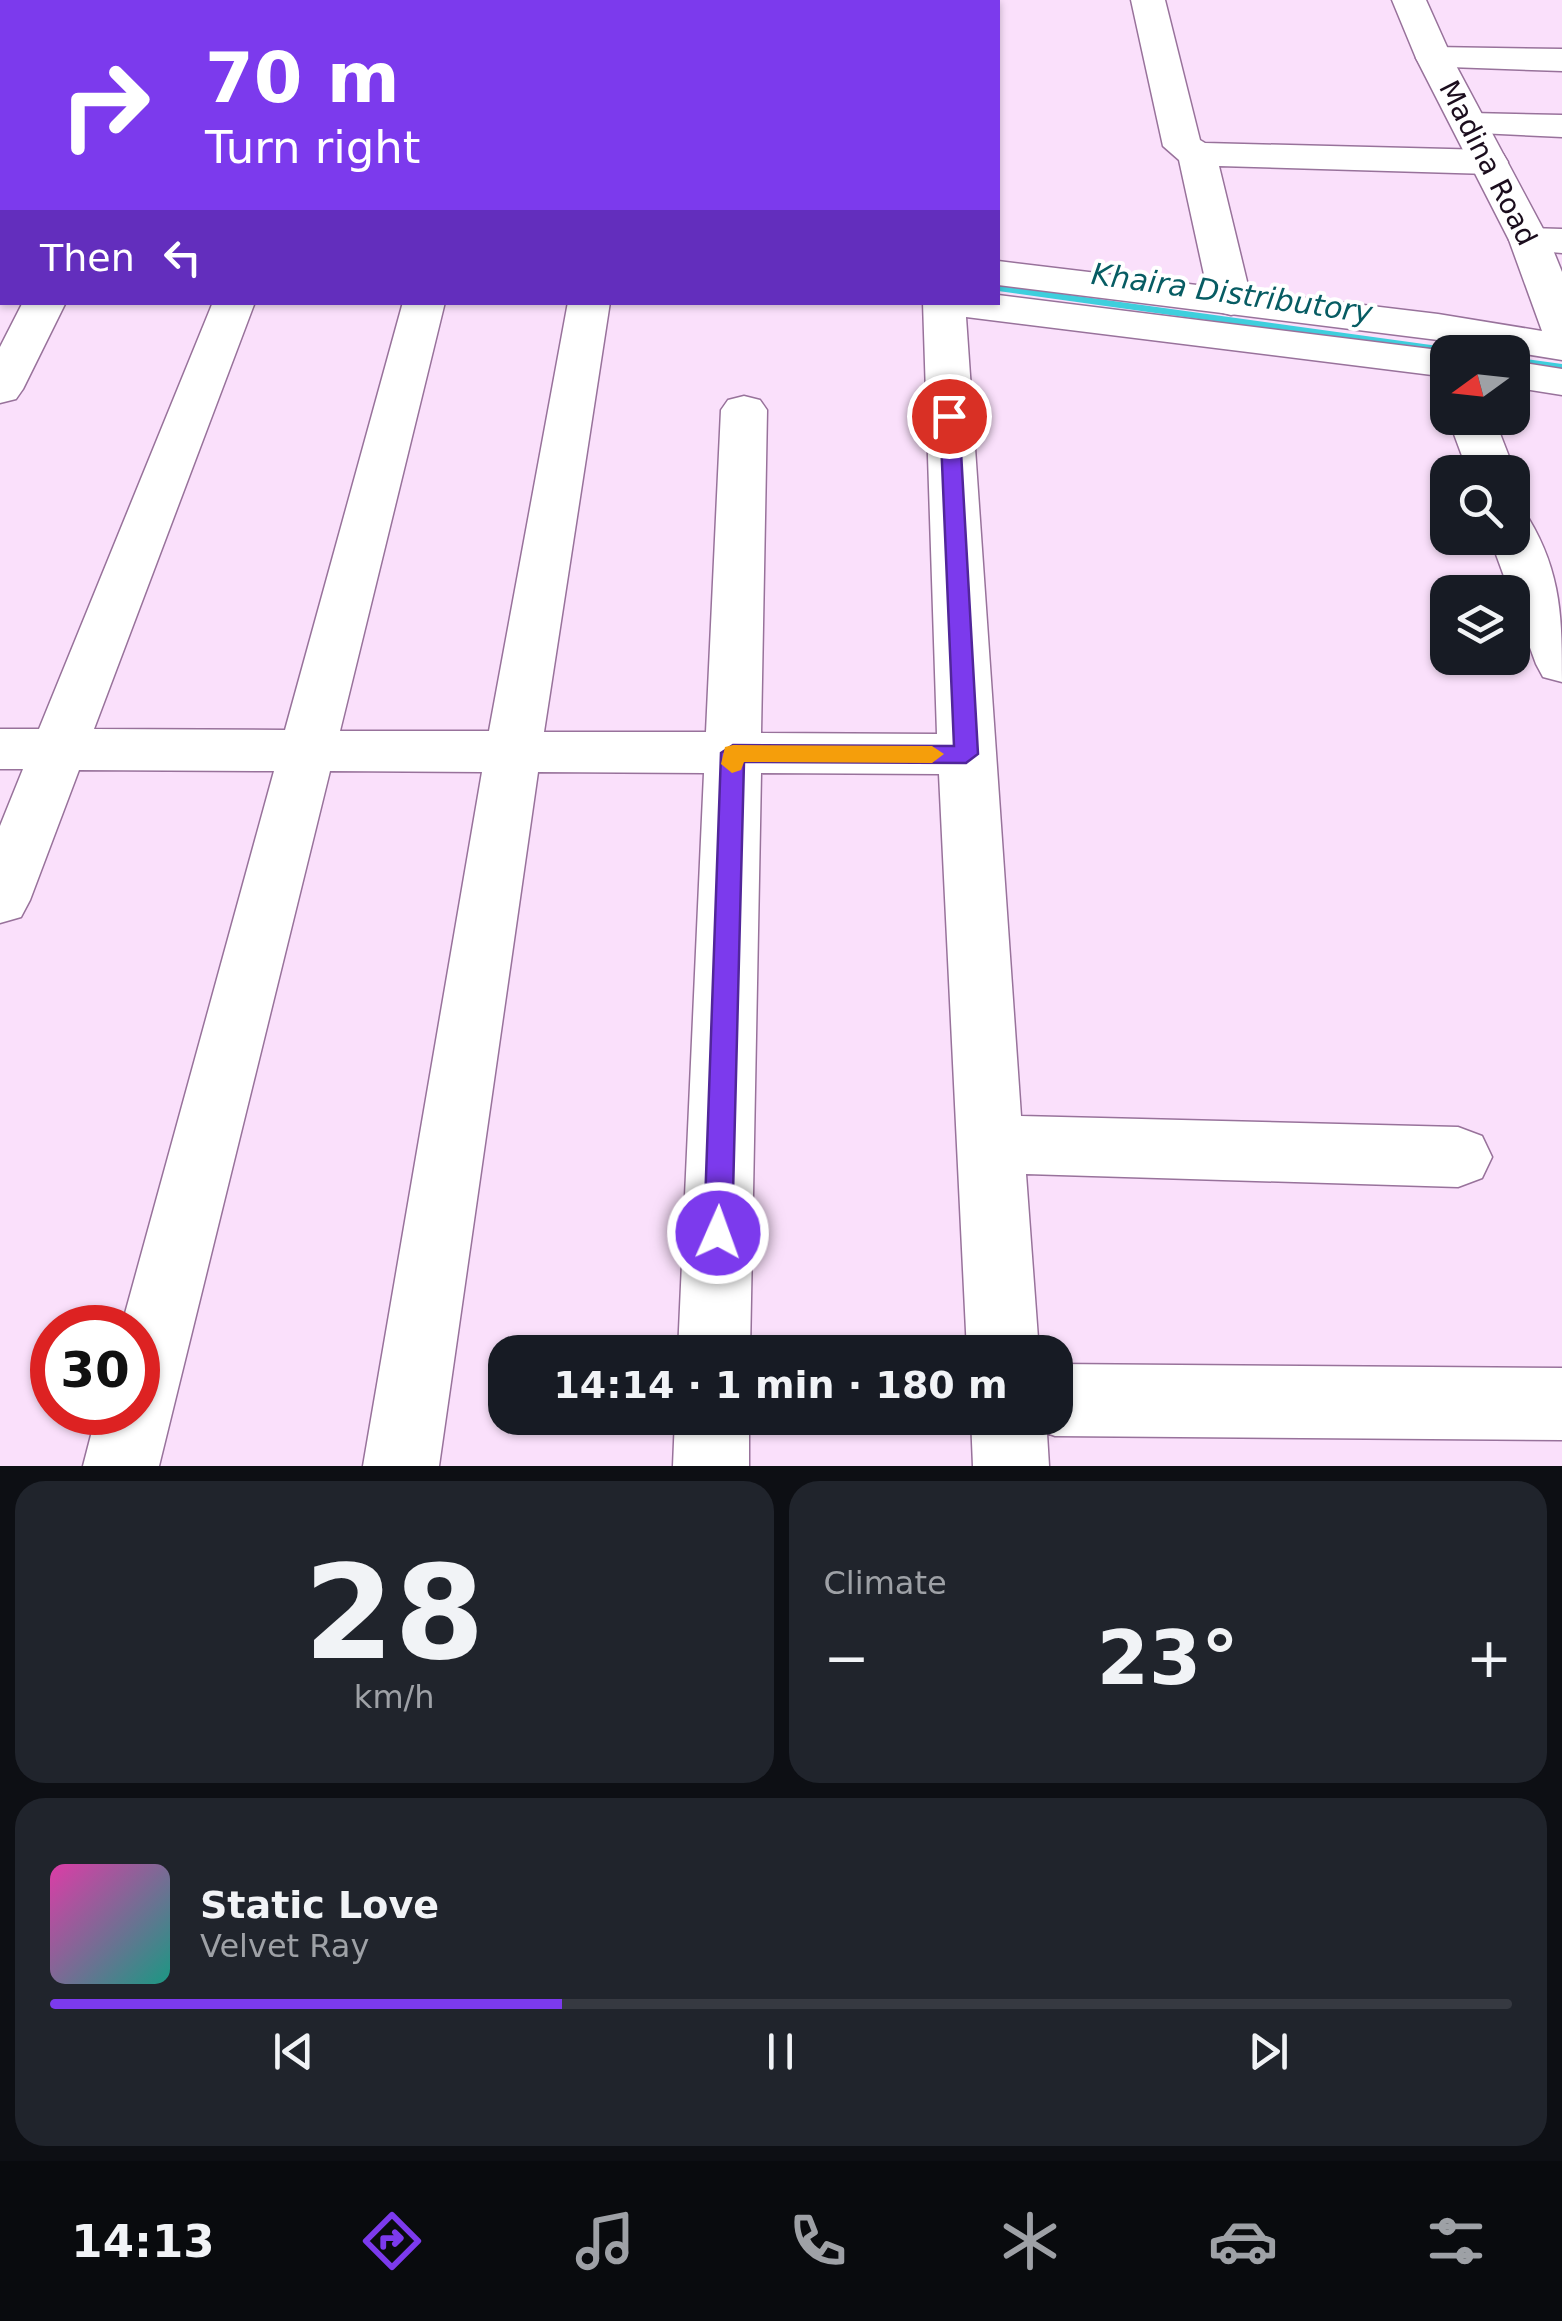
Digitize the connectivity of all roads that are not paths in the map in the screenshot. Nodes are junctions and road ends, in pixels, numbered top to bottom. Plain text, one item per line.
1 (1148, 0) edge
2 (1410, 0) edge
3 (1434, 58) junction
4 (1562, 60) edge
5 (1471, 124) junction
6 (1562, 126) edge
7 (1198, 154) junction
8 (1489, 162) junction
9 (1546, 241) edge
10 (1000, 273) edge
11 (1231, 302) junction
12 (44, 305) edge
13 (233, 305) edge
14 (423, 305) edge
15 (588, 305) edge
16 (946, 305) edge
17 (979, 305) edge
18 (1562, 328) edge
19 (1430, 344) edge
20 (1430, 346) edge
21 (1530, 347) edge
22 (1562, 347) edge
23 (1530, 377) edge
24 (1562, 382) edge
25 (0, 389) edge
26 (744, 410) dead end
27 (1521, 555) edge
28 (1562, 664) edge
29 (0, 749) edge
30 (61, 750) junction
31 (306, 751) junction
32 (512, 752) junction
33 (733, 753) junction
34 (966, 754) junction
35 (0, 900) edge
36 (990, 1144) junction
37 (1458, 1157) dead end
38 (160, 1315) edge
39 (715, 1335) edge
40 (1003, 1335) edge
41 (1073, 1400) edge
42 (1562, 1404) edge
43 (128, 1435) edge
44 (712, 1435) edge
45 (1009, 1435) edge
46 (120, 1466) edge
47 (401, 1466) edge
48 (711, 1466) edge
49 (1010, 1466) edge

1 - 7 street
2 - 3 street, Madina Road
3 - 4 street
3 - 5 street, Madina Road
5 - 6 street
5 - 8 street, Madina Road
7 - 8 street
7 - 11 street
8 - 9 street, Madina Road
9 - 18 street, Madina Road
10 - 11 street
11 - 19 street
12 - 25 street
13 - 30 street
14 - 31 street
15 - 32 street
16 - 34 street
17 - 20 street
21 - 22 street
23 - 24 street
26 - 33 street
27 - 28 street
29 - 30 street
30 - 31 street
30 - 35 street
31 - 32 street
31 - 38 street
32 - 33 street
32 - 47 street
33 - 34 street
33 - 39 street
34 - 36 street
36 - 37 street
36 - 40 street
41 - 42 street
43 - 46 street
44 - 48 street
45 - 49 street

